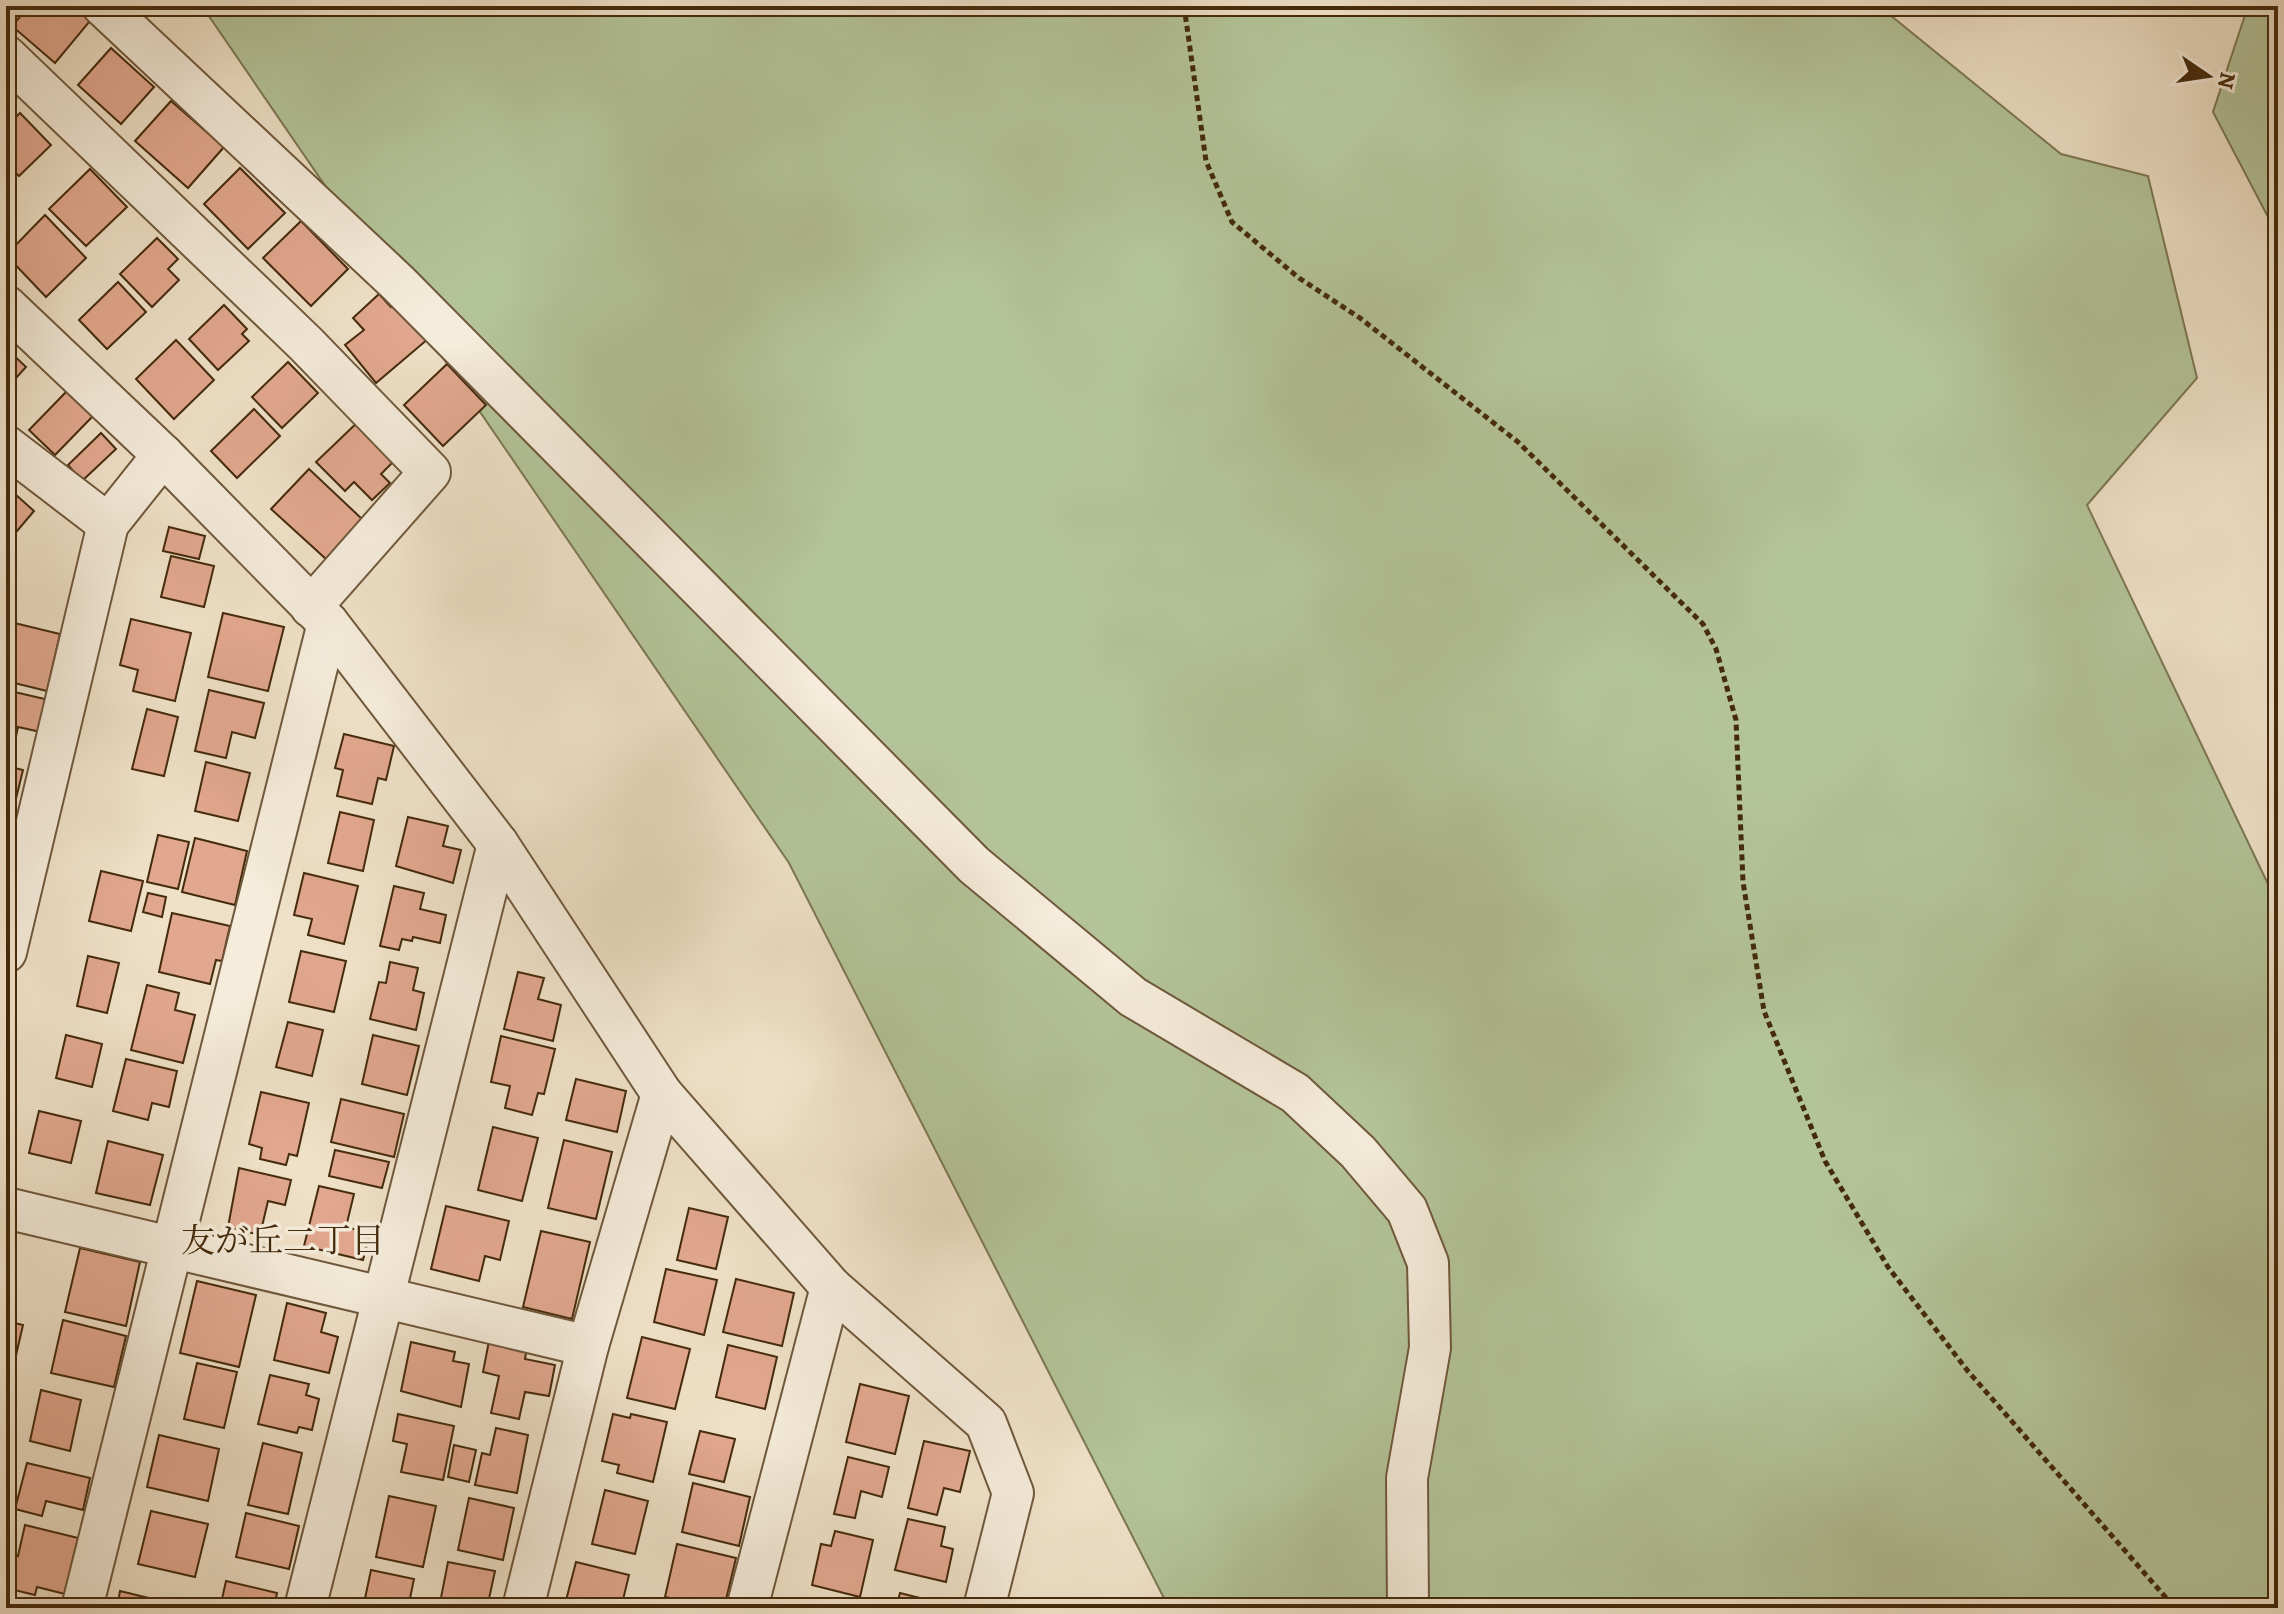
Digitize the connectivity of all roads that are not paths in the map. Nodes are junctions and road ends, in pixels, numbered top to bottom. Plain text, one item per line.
1 (103, 6) edge
2 (6, 56) edge
3 (6, 306) edge
4 (6, 446) edge
5 (163, 455) junction
6 (108, 524) junction
7 (319, 615) junction
8 (498, 844) junction
9 (6, 952) edge
10 (662, 1094) junction
11 (6, 1208) edge
12 (171, 1247) junction
13 (831, 1287) junction
14 (381, 1294) junction
15 (588, 1346) junction
16 (82, 1608) edge
17 (305, 1608) edge
18 (523, 1608) edge
19 (747, 1608) edge
20 (984, 1608) edge
21 (1408, 1608) edge

1 - 21 street
2 - 7 street
3 - 5 street
4 - 6 street
5 - 6 street
5 - 7 street
6 - 9 street
7 - 8 street
7 - 12 street
8 - 10 street
8 - 14 street
10 - 13 street
10 - 15 street
11 - 12 street
12 - 14 street
12 - 16 street
13 - 19 street
13 - 20 street
14 - 15 street
14 - 17 street
15 - 18 street

